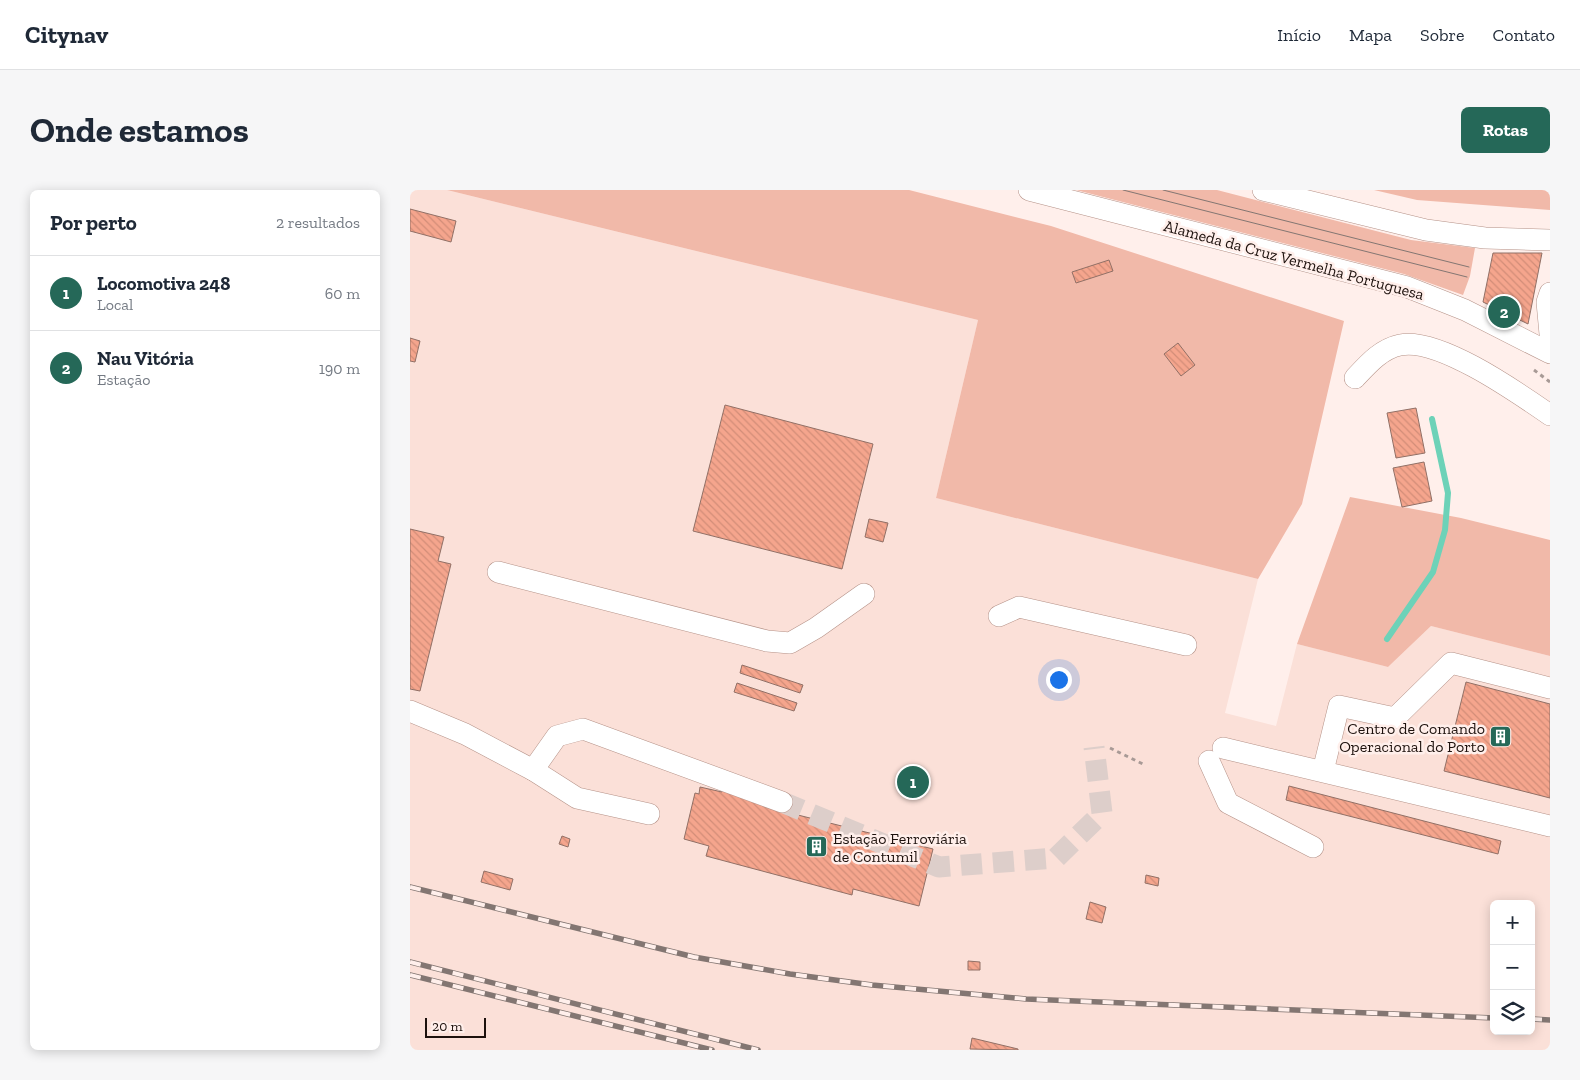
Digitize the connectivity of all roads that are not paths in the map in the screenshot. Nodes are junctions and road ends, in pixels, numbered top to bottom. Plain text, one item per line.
1 (1029, 190) edge
2 (1263, 190) edge
3 (1550, 240) edge
4 (1550, 293) edge
5 (1550, 334) edge
6 (1550, 353) edge
7 (1355, 378) dead end
8 (1550, 414) edge
9 (498, 572) dead end
10 (864, 594) dead end
11 (999, 616) dead end
12 (1186, 646) dead end
13 (1550, 688) edge
14 (410, 711) edge
15 (534, 770) junction
16 (1323, 770) junction
17 (782, 802) tunnel mouth
18 (648, 814) dead end
19 (1550, 826) edge
20 (1312, 847) dead end

1 - 6 street, Alameda da Cruz Vermelha Portuguesa
2 - 3 street
4 - 5 street
7 - 8 street
9 - 10 street
11 - 12 street
13 - 16 street
14 - 15 street
15 - 17 street
15 - 18 street
16 - 19 street
16 - 20 street

